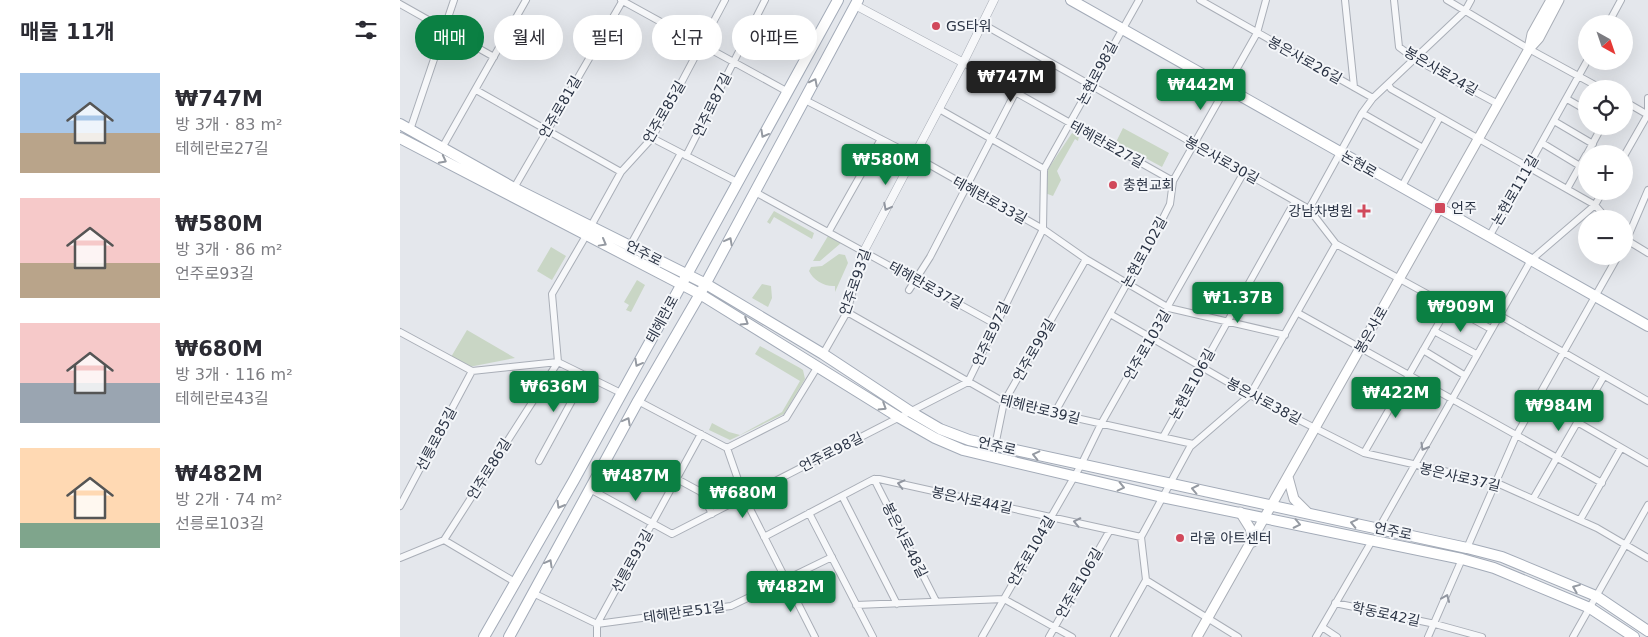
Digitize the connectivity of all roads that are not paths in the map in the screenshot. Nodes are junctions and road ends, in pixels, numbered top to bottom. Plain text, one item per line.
1 (454, 0) edge
2 (526, 0) edge
3 (622, 0) edge
4 (725, 0) edge
5 (765, 0) edge
6 (838, 0) edge
7 (994, 0) edge
8 (1071, 0) edge
9 (1138, 0) edge
10 (1200, 0) edge
11 (1266, 0) edge
12 (1345, 0) edge
13 (1394, 0) edge
14 (1447, 0) edge
15 (1471, 0) edge
16 (1550, 0) edge
17 (1559, 0) edge
18 (1622, 0) edge
19 (856, 2) edge
20 (400, 4) edge
21 (1465, 11) junction
22 (421, 15) edge
23 (449, 15) edge
24 (518, 15) edge
25 (718, 15) edge
26 (1613, 15) edge
27 (652, 17) edge
28 (981, 23) junction
29 (1121, 29) junction
30 (1257, 33) junction
31 (1529, 49) junction
32 (484, 51) edge
33 (722, 56) edge
34 (494, 57) joint
35 (1415, 59) junction
36 (434, 60) edge
37 (694, 60) edge
38 (733, 62) junction
39 (962, 62) junction
40 (1582, 70) edge
41 (1579, 76) junction
42 (1586, 80) edge
43 (1388, 84) junction
44 (1091, 85) junction
45 (1354, 87) junction
46 (1226, 88) junction
47 (476, 90) junction
48 (788, 92) junction
49 (1015, 94) junction
50 (1373, 98) junction
51 (1566, 98) junction
52 (1648, 98) edge
53 (805, 100) junction
54 (1498, 104) junction
55 (1578, 105) edge
56 (1633, 106) edge
57 (939, 109) junction
58 (1362, 113) junction
59 (1648, 114) edge
60 (1440, 117) junction
61 (1554, 120) junction
62 (400, 124) edge
63 (1071, 124) junction
64 (410, 130) junction
65 (547, 130) junction
66 (1598, 135) edge
67 (400, 138) edge
68 (652, 138) junction
69 (881, 139) junction
70 (992, 139) junction
71 (1480, 139) junction
72 (1542, 143) junction
73 (1194, 144) junction
74 (1593, 144) joint
75 (1630, 145) edge
76 (442, 148) junction
77 (1423, 148) junction
78 (1340, 153) junction
79 (684, 155) junction
80 (914, 156) junction
81 (1578, 165) edge
82 (1528, 167) junction
83 (1044, 169) junction
84 (1578, 170) edge
85 (621, 172) junction
86 (1244, 172) junction
87 (1173, 181) junction
88 (738, 184) junction
89 (966, 187) junction
90 (514, 188) junction
91 (1401, 188) junction
92 (1567, 189) junction
93 (1648, 190) edge
94 (755, 192) junction
95 (1598, 200) edge
96 (1295, 201) junction
97 (1596, 205) junction
98 (1309, 209) junction
99 (1440, 209) junction
100 (1600, 210) edge
101 (1633, 224) edge
102 (1043, 229) junction
103 (589, 230) junction
104 (829, 231) junction
105 (1489, 237) junction
106 (1336, 244) junction
107 (630, 246) junction
108 (1633, 246) edge
109 (864, 251) junction
110 (1648, 253) edge
111 (1086, 259) junction
112 (1531, 260) junction
113 (1613, 265) edge
114 (687, 274) junction
115 (916, 279) junction
116 (1400, 279) junction
117 (1127, 283) junction
118 (706, 284) junction
119 (681, 285) junction
120 (908, 290) dead end
121 (700, 294) junction
122 (1596, 296) junction
123 (1448, 307) junction
124 (1169, 308) junction
125 (847, 312) junction
126 (1298, 313) junction
127 (1110, 314) junction
128 (1499, 315) junction
129 (1227, 321) junction
130 (997, 325) junction
131 (1648, 326) edge
132 (1491, 330) junction
133 (1434, 331) junction
134 (400, 332) edge
135 (1285, 335) junction
136 (1151, 339) junction
137 (1360, 348) junction
138 (1423, 350) junction
139 (1563, 353) junction
140 (823, 354) junction
141 (1476, 354) junction
142 (558, 362) junction
143 (818, 366) junction
144 (1201, 367) junction
145 (472, 371) junction
146 (586, 375) junction
147 (1464, 375) junction
148 (1408, 376) junction
149 (1604, 376) junction
150 (968, 382) junction
151 (621, 393) junction
152 (1250, 395) junction
153 (1451, 399) junction
154 (638, 401) junction
155 (1648, 401) edge
156 (1004, 402) junction
157 (911, 412) junction
158 (1054, 414) junction
159 (900, 418) junction
160 (1577, 422) junction
161 (1101, 424) junction
162 (1314, 428) junction
163 (701, 434) junction
164 (1516, 436) junction
165 (1163, 437) junction
166 (1193, 444) junction
167 (995, 446) junction
168 (727, 448) junction
169 (1621, 448) junction
170 (1364, 453) junction
171 (1556, 459) junction
172 (540, 461) dead end
173 (1648, 463) edge
174 (1081, 465) junction
175 (1413, 466) junction
176 (1073, 476) junction
177 (1288, 477) junction
178 (677, 479) junction
179 (874, 479) junction
180 (1170, 483) junction
181 (1497, 483) junction
182 (1602, 484) junction
183 (590, 489) junction
184 (842, 496) junction
185 (744, 497) junction
186 (1162, 497) junction
187 (1533, 499) junction
188 (1274, 505) junction
189 (1648, 505) edge
190 (400, 506) edge
191 (1240, 512) junction
192 (1307, 512) junction
193 (809, 513) junction
194 (712, 514) junction
195 (1051, 517) junction
196 (1267, 517) junction
197 (1580, 520) junction
198 (654, 523) junction
199 (1379, 528) junction
200 (1110, 530) junction
201 (764, 537) junction
202 (1141, 537) junction
203 (1372, 539) junction
204 (444, 540) junction
205 (1253, 542) junction
206 (1626, 544) junction
207 (1468, 548) junction
208 (1498, 556) junction
209 (832, 557) junction
210 (400, 558) edge
211 (1648, 558) edge
212 (1462, 559) junction
213 (1494, 568) junction
214 (785, 579) junction
215 (1146, 580) junction
216 (515, 582) junction
217 (533, 593) junction
218 (1596, 596) junction
219 (1004, 599) junction
220 (936, 601) junction
221 (1335, 603) junction
222 (897, 604) junction
223 (856, 605) junction
224 (1590, 608) junction
225 (1209, 618) junction
226 (597, 624) junction
227 (1435, 624) junction
228 (1054, 627) junction
229 (1322, 627) junction
230 (1648, 631) edge
231 (1464, 635) edge
232 (484, 637) edge
233 (509, 637) edge
234 (597, 637) edge
235 (815, 637) edge
236 (873, 637) edge
237 (982, 637) edge
238 (1049, 637) edge
239 (1072, 637) edge
240 (1114, 637) edge
241 (1197, 637) edge
242 (1238, 637) edge
243 (1316, 637) edge
244 (1336, 637) edge
245 (1428, 637) edge
246 (1482, 637) edge
247 (1574, 637) edge
248 (1634, 637) edge

1 - 23 street
2 - 24 street
3 - 27 street
3 - 65 street, 언주로81길
4 - 25 street, 언주로85길
5 - 38 street, 언주로87길
6 - 48 main road, 테헤란로
7 - 28 street, 언주로93길
8 - 29 main road, 논현로
9 - 29 street, 논현로98길
10 - 30 street, 봉은사로26길
11 - 30 street, 논현로102길
12 - 45 street, 봉은사로26길
13 - 35 street, 봉은사로24길
14 - 21 street
15 - 21 street
16 - 31 main road, 봉은사로
17 - 31 main road, 봉은사로
18 - 26 street
19 - 39 street, 테헤란로27길
53 -> 19 main road, 테헤란로
20 - 22 street
21 - 31 street
21 - 35 street
28 - 39 street, 언주로93길
28 - 44 street, 봉은사로30길
29 - 44 street, 논현로98길
29 - 46 main road, 논현로
30 - 45 street, 봉은사로26길
30 - 46 street, 논현로102길
31 - 41 street
31 - 54 main road, 봉은사로
32 - 34 street
33 - 38 street
34 - 47 street
35 - 43 street
35 - 54 street, 봉은사로24길
36 - 64 street
37 - 68 street, 언주로85길
38 - 48 street
38 - 79 street, 언주로87길
39 - 49 street, 테헤란로27길
39 - 57 street, 언주로93길
40 - 41 street, 논현로111길
41 - 42 street
41 - 51 street, 논현로111길
43 - 50 street
43 - 60 street
44 - 63 street, 논현로98길
44 - 73 street, 봉은사로30길
45 - 50 street, 봉은사로26길
46 - 73 street, 논현로102길
46 - 78 main road, 논현로
47 - 65 street
47 - 76 street
48 -> 88 main road, 테헤란로
49 - 63 street, 테헤란로27길
49 - 70 street
50 - 58 street
51 - 55 street
51 - 61 street, 논현로111길
52 - 59 street
53 - 69 street, 테헤란로33길
53 - 94 main road, 테헤란로
54 - 71 main road, 봉은사로
56 - 59 street
57 - 70 street
57 - 80 street, 언주로93길
58 - 77 street
58 - 78 street
59 - 75 street
60 - 71 street
60 - 77 street
61 - 72 street, 논현로111길
61 - 74 street
62 - 64 main road, 언주로
63 - 83 street, 논현로98길
63 - 87 street, 테헤란로27길
64 - 76 main road, 언주로
65 - 85 street
65 - 90 street, 언주로81길
66 - 74 street
67 -> 103 main road, 언주로
68 - 79 street
68 - 85 street, 언주로85길
69 - 80 street, 테헤란로33길
69 - 104 street
70 - 83 street
70 - 89 street
71 - 82 street
71 - 99 main road, 봉은사로
72 - 81 street, 논현로111길
72 - 82 street, 논현로111길
73 - 86 street, 봉은사로30길
73 - 87 street, 논현로102길
76 - 90 main road, 언주로
77 - 91 street
78 - 91 main road, 논현로
78 - 98 street
79 - 88 street
79 - 107 street, 언주로87길
80 - 89 street, 테헤란로33길
80 -> 109 street, 언주로93길
82 - 92 street
82 - 105 street, 논현로111길
83 - 102 street
84 - 92 street
85 - 103 street, 언주로85길
86 - 96 street, 봉은사로30길
86 - 124 street, 언주로103길
87 - 117 street, 논현로102길
88 - 114 main road, 테헤란로
89 - 102 street, 테헤란로33길
89 - 115 street
90 - 103 main road, 언주로
91 - 99 main road, 논현로
92 - 97 street
93 - 101 street
94 - 104 street, 테헤란로37길
118 -> 94 main road, 테헤란로
95 - 97 street
96 - 98 street, 봉은사로30길
96 - 129 street, 논현로106길
97 - 100 street
97 - 112 street
98 - 106 street, 봉은사로30길
99 - 105 main road, 논현로
99 - 116 main road, 봉은사로
102 - 111 street, 테헤란로33길
102 - 130 street, 언주로97길
103 - 107 main road, 언주로
103 -> 119 main road, 언주로
103 - 142 street
104 - 109 street, 테헤란로37길
105 - 112 main road, 논현로
106 - 116 street, 봉은사로30길
106 - 126 street
107 - 114 main road, 언주로
108 - 110 street
109 - 115 street, 테헤란로37길
109 - 125 street, 언주로93길
111 - 117 street, 테헤란로33길
111 - 156 street, 언주로99길
112 - 122 main road, 논현로
112 - 128 street
113 - 122 street
114 - 118 main road, 언주로
114 - 119 main road, 테헤란로
115 - 120 street
115 - 130 street, 테헤란로37길
116 - 123 street, 봉은사로30길
116 - 137 main road, 봉은사로
117 - 124 street, 테헤란로33길
117 - 127 street, 논현로102길
118 - 121 main road, 테헤란로
118 - 140 main road, 언주로
119 - 121 main road, 언주로
119 -> 151 main road, 테헤란로
121 -> 143 main road, 언주로
121 - 154 main road, 테헤란로
122 - 131 main road, 논현로
122 - 139 street
123 - 132 street, 봉은사로30길
123 - 133 street
124 - 129 street, 테헤란로33길
124 - 136 street, 언주로103길
125 - 140 street, 언주로93길
125 - 150 street, 테헤란로39길
126 - 135 street
126 - 137 street
127 - 136 street, 봉은사로38길
127 - 158 street, 논현로102길
128 - 132 street
128 - 139 street
129 - 135 street, 테헤란로33길
129 - 144 street, 논현로106길
130 - 150 street, 언주로97길
132 - 141 street
133 - 138 street
133 - 141 street
134 - 145 street
135 - 152 street
136 - 144 street, 봉은사로38길
136 - 161 street, 언주로103길
137 - 148 street
137 - 162 main road, 봉은사로
138 - 147 street
138 - 148 street
139 - 149 street
139 - 164 street
140 - 157 main road, 언주로
141 - 147 street
142 - 145 street
142 - 146 street
142 - 204 street, 언주로86길
143 -> 159 main road, 언주로
143 - 168 street
144 - 152 street, 봉은사로38길
144 - 165 street, 논현로106길
145 - 190 street, 선릉로85길
146 - 151 street
146 - 172 street
147 - 153 street
148 - 153 street
148 - 170 street
149 - 155 street
149 - 160 street
150 - 156 street, 테헤란로39길
150 - 157 street, 언주로97길
151 -> 216 main road, 테헤란로
152 - 162 street, 봉은사로38길
152 - 166 street
153 - 164 street
153 -> 175 street
154 - 163 street
183 -> 154 main road, 테헤란로
156 - 158 street, 테헤란로39길
156 - 167 street, 언주로99길
157 - 159 street, 언주로98길
157 - 167 main road, 언주로
158 - 161 street, 테헤란로39길
159 - 176 main road, 언주로
159 - 185 street, 언주로98길
160 - 169 street
160 - 171 street
161 - 165 street, 테헤란로39길
161 - 174 street, 언주로103길
162 - 170 street, 봉은사로37길
162 - 177 main road, 봉은사로
163 - 168 street
163 - 178 street, 선릉로93길
164 - 171 street
164 - 181 street
165 - 166 street, 테헤란로39길
166 - 180 street
174 -> 167 main road, 언주로
168 - 185 street
169 - 173 street
169 - 182 street
170 - 175 street, 봉은사로37길
171 - 182 street
171 - 187 street
174 - 176 street, 언주로104길
174 - 180 main road, 언주로
175 - 181 street, 봉은사로37길
175 - 199 street
176 -> 186 main road, 언주로
176 - 195 street, 언주로104길
177 - 188 main road, 봉은사로
177 - 192 main road
178 - 194 street
178 - 198 street, 선릉로93길
179 - 184 street
195 -> 179 street, 봉은사로44길
179 - 220 street, 봉은사로48길
180 - 186 street
188 -> 180 main road, 언주로
181 - 187 street, 봉은사로37길
181 - 207 street
182 - 197 street
183 - 198 street
217 -> 183 main road, 테헤란로
184 - 193 street
184 - 222 street
185 - 194 street, 언주로98길
185 - 201 street
186 - 191 main road, 언주로
186 - 202 street
187 - 197 street, 봉은사로37길
188 - 192 main road, 언주로
188 - 196 main road, 봉은사로
189 - 206 street
191 - 196 main road, 언주로
191 - 205 main road
199 -> 192 main road, 언주로
193 - 201 street
193 - 209 street
194 - 198 street, 언주로98길
200 -> 195 street, 봉은사로44길
195 - 219 street, 언주로104길
196 -> 203 main road, 언주로
196 - 205 main road, 봉은사로
197 - 206 street, 봉은사로37길
198 - 226 street, 선릉로93길
199 - 207 main road, 언주로
200 - 202 street, 봉은사로44길
200 - 228 street, 언주로106길
201 - 214 street
202 - 215 street
203 - 212 main road, 언주로
203 - 221 street
204 - 210 street
204 - 216 street
205 - 225 main road, 봉은사로
206 - 211 street, 봉은사로37길
206 - 218 street
207 - 208 main road, 언주로
208 - 213 main road
218 -> 208 main road, 언주로
209 - 214 street, 테헤란로51길
209 - 223 street
212 - 213 main road, 언주로
227 -> 212 street
213 - 224 main road, 언주로
214 - 226 street, 테헤란로51길
214 - 235 street
215 - 225 street
215 - 240 street
216 - 232 main road, 테헤란로
217 - 226 street
217 - 233 main road, 테헤란로
218 - 224 street
218 - 230 main road, 언주로
219 - 220 street
219 - 228 street
219 - 237 street, 언주로104길
220 - 222 street
221 - 227 street, 학동로42길
221 - 229 street
222 - 223 street
223 - 236 street
224 - 247 street
224 - 248 main road, 언주로
225 - 241 main road, 봉은사로
225 - 242 street
226 - 234 street, 선릉로93길
227 - 231 street, 학동로42길
227 - 245 street
228 - 238 street, 언주로106길
228 - 239 street
229 - 243 street
229 - 244 street
231 - 246 street, 학동로42길

